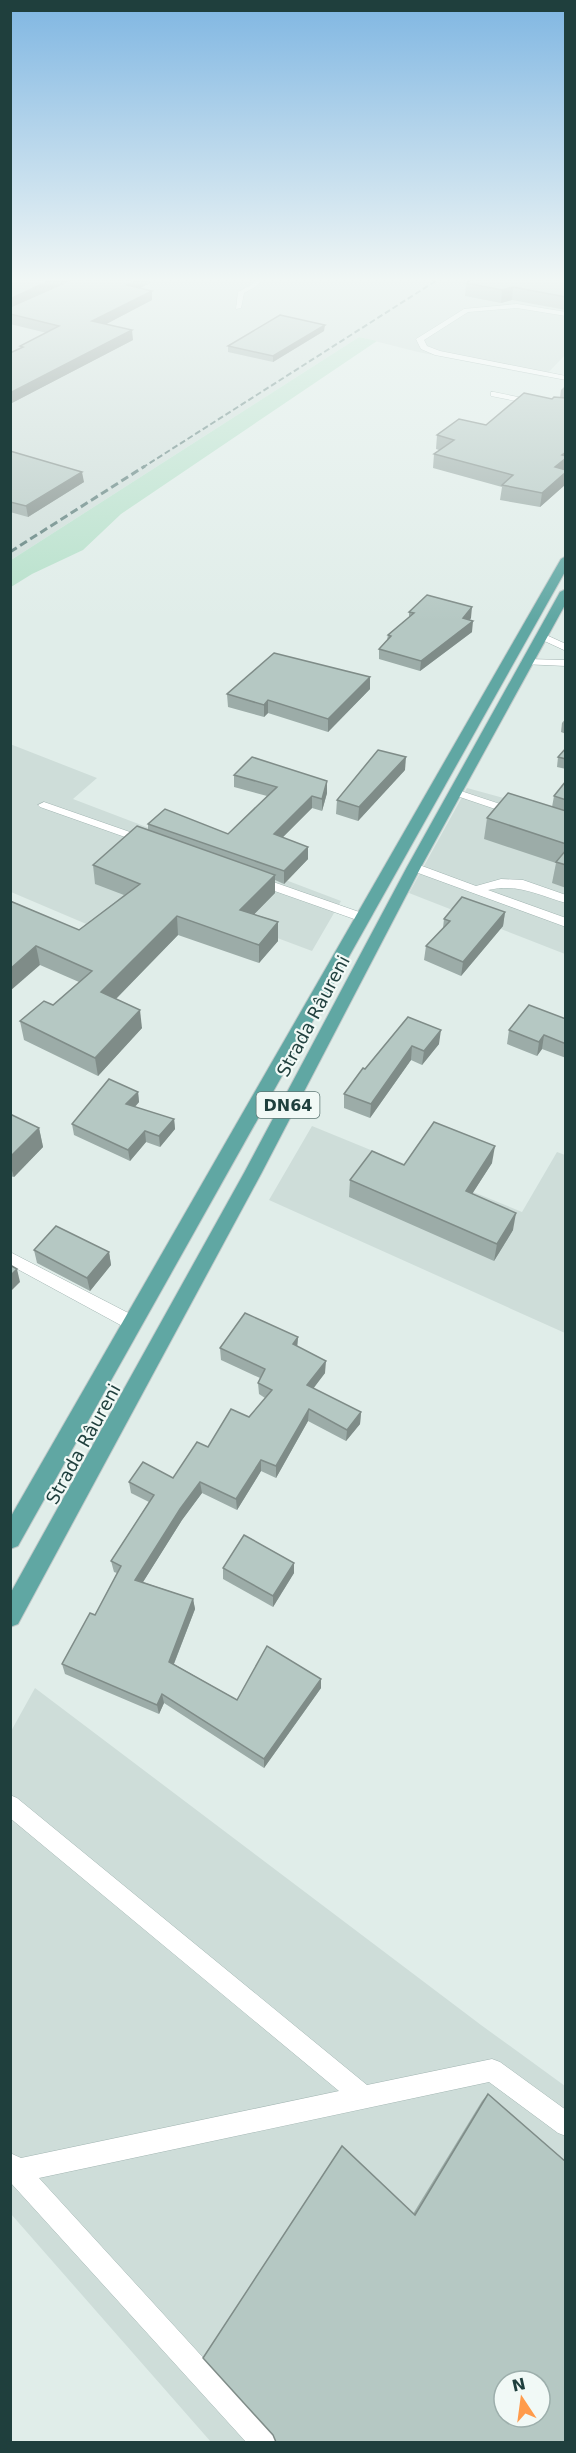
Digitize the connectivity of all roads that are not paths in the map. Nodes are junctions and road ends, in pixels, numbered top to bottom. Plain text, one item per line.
1 (494, 394) dead end
2 (566, 410) edge
3 (566, 559) edge
4 (566, 592) edge
5 (541, 636) junction
6 (566, 648) edge
7 (526, 662) junction
8 (566, 663) edge
9 (454, 792) junction
10 (44, 806) dead end
11 (521, 814) edge
12 (153, 844) edge
13 (414, 867) junction
14 (241, 875) edge
15 (478, 890) junction
16 (566, 899) edge
17 (362, 917) junction
18 (566, 923) edge
19 (10, 1258) edge
20 (132, 1323) junction
21 (10, 1539) edge
22 (10, 1617) edge
23 (10, 1805) edge
24 (363, 2096) junction
25 (566, 2125) edge
26 (13, 2167) edge
27 (263, 2442) edge

1 - 2 lane
3 - 17 main road, Strada Râureni / DN64
4 - 5 main road, Strada Râureni / DN64
5 - 6 lane
5 - 7 main road, Strada Râureni / DN64
7 - 8 lane
7 - 9 main road, Strada Râureni / DN64
9 - 11 lane
9 - 13 main road, Strada Râureni / DN64
10 - 12 lane
13 - 15 lane
13 - 22 main road, Strada Râureni / DN64
14 - 17 lane
15 - 16 lane
15 - 18 lane
17 - 20 main road, Strada Râureni / DN64
19 - 20 lane
20 - 21 main road, Strada Râureni / DN64
23 - 24 lane
24 - 25 lane
24 - 26 lane
26 - 27 lane

